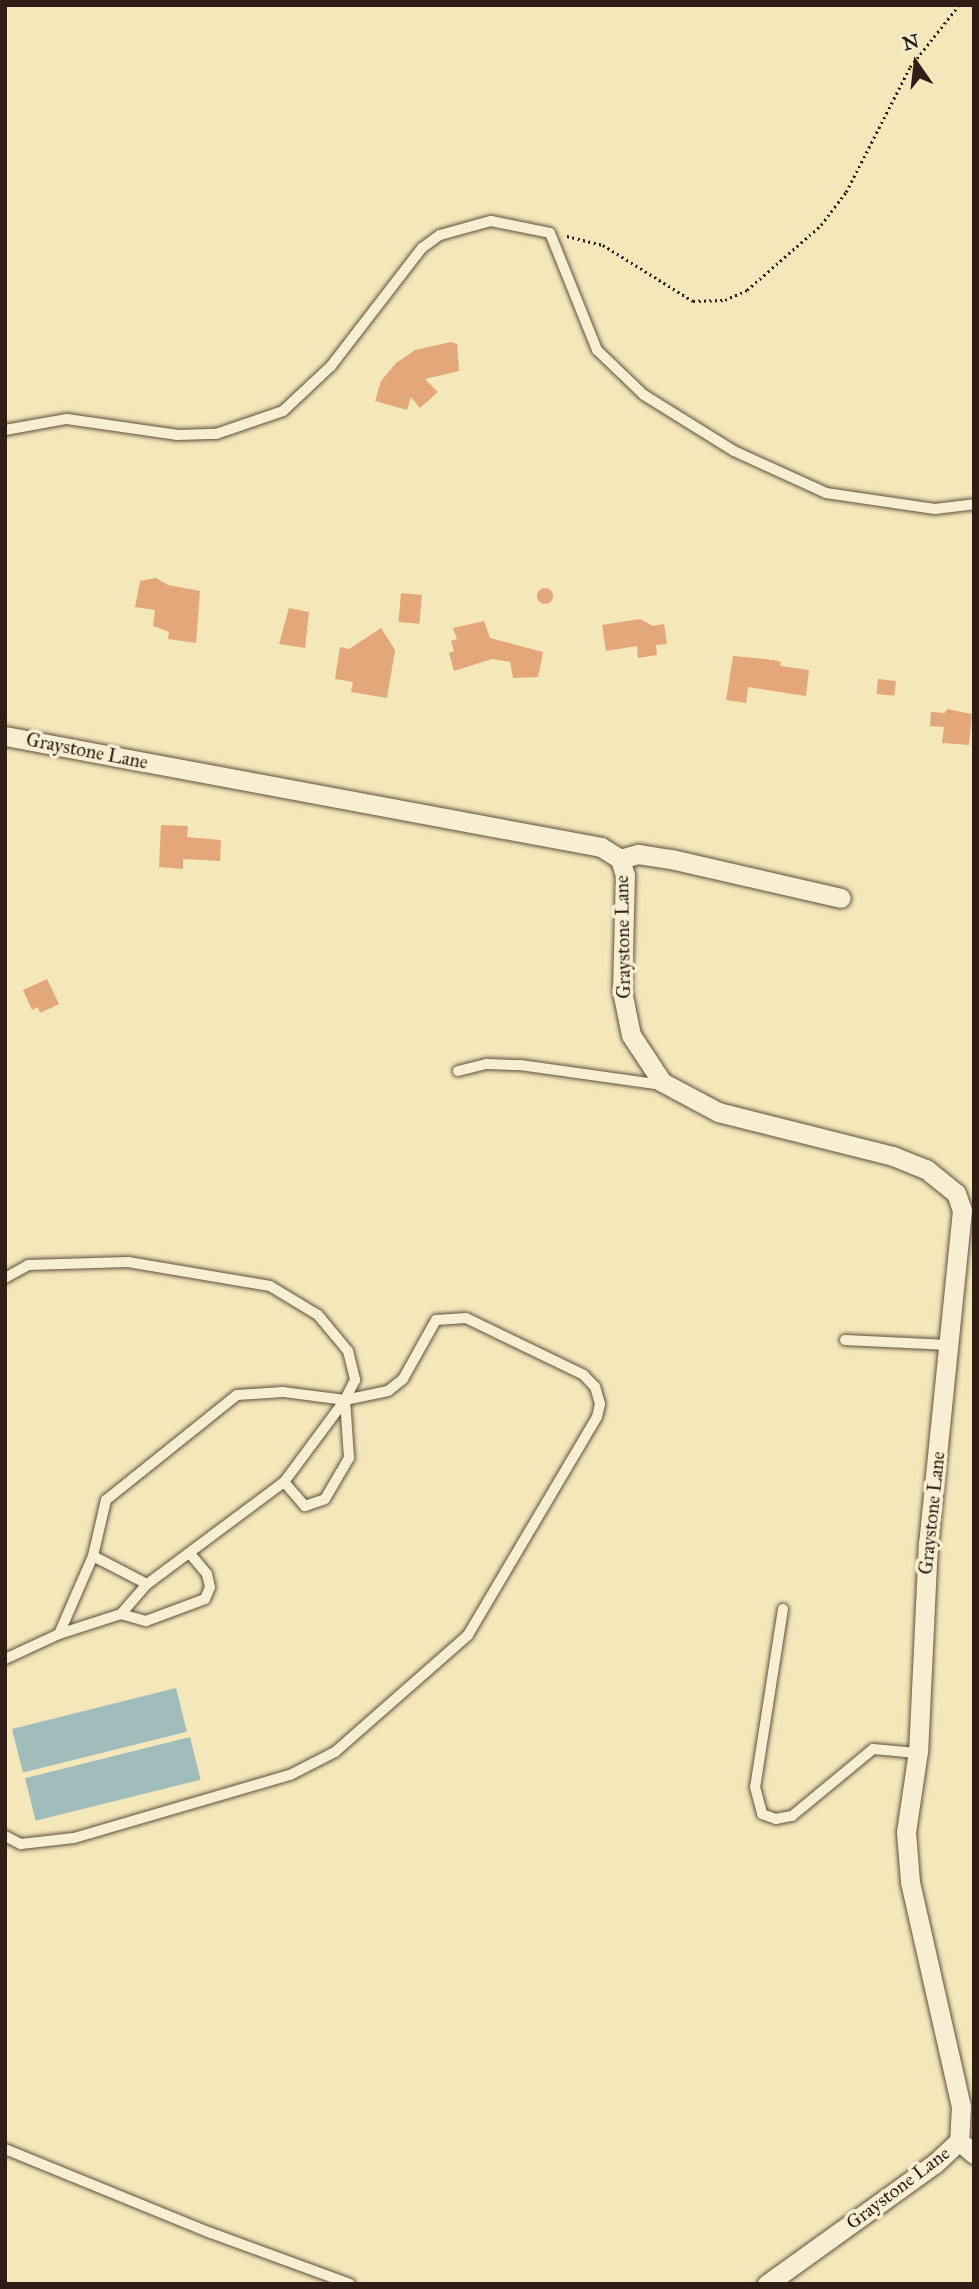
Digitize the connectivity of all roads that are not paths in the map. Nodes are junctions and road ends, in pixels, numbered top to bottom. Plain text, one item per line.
1 (5, 430) edge
2 (974, 504) edge
3 (5, 736) edge
4 (620, 859) junction
5 (841, 898) dead end
6 (458, 1071) dead end
7 (664, 1085) junction
8 (5, 1278) edge
9 (845, 1340) dead end
10 (949, 1345) junction
11 (345, 1400) junction
12 (284, 1482) junction
13 (190, 1554) junction
14 (93, 1556) junction
15 (147, 1584) junction
16 (783, 1609) dead end
17 (121, 1614) junction
18 (59, 1634) junction
19 (5, 1660) edge
20 (917, 1753) junction
21 (5, 1836) edge
22 (967, 2148) edge
23 (5, 2149) edge
24 (350, 2284) edge
25 (767, 2284) edge

1 - 2 lane
3 - 4 street, Graystone Lane
4 - 5 street, Graystone Lane
4 - 7 street, Graystone Lane
6 - 7 lane
7 - 10 street, Graystone Lane
8 - 11 lane
9 - 10 lane
10 - 20 street, Graystone Lane
11 - 12 lane
11 - 12 lane
11 - 14 lane
11 - 21 lane
12 - 13 lane
13 - 15 lane
13 - 17 lane
14 - 15 lane
14 - 18 lane
15 - 17 lane
16 - 20 lane
17 - 18 lane
18 - 19 lane
20 - 22 street, Graystone Lane
22 - 25 street, Graystone Lane
23 - 24 lane

